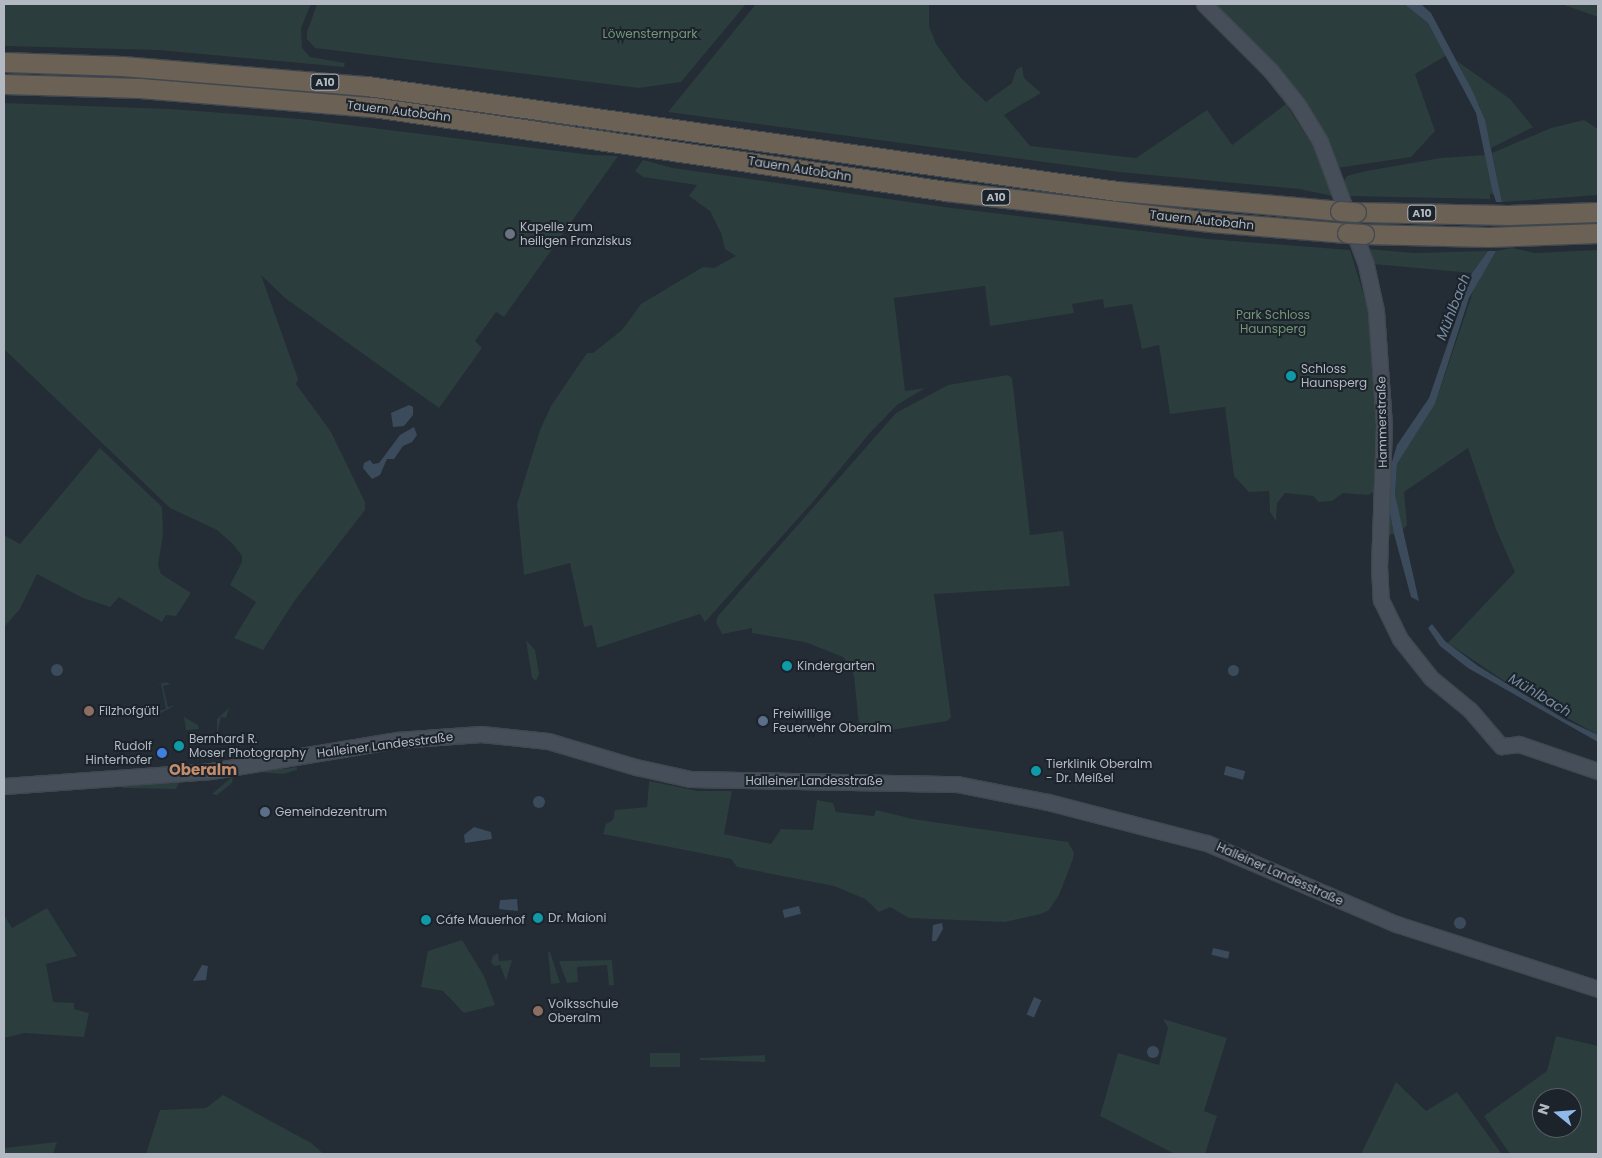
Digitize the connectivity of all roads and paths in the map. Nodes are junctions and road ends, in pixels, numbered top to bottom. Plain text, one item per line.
1 (1204, 4) edge
2 (4, 62) edge
3 (4, 84) edge
4 (1598, 212) edge
5 (1598, 233) edge
6 (1598, 771) edge
7 (4, 786) edge
8 (1598, 989) edge

1 - 6 main road, Hammerstraße
2 - 4 highway, Tauern Autobahn / A10
3 - 5 highway, Tauern Autobahn / A10
7 - 8 main road, Halleiner Landesstraße

